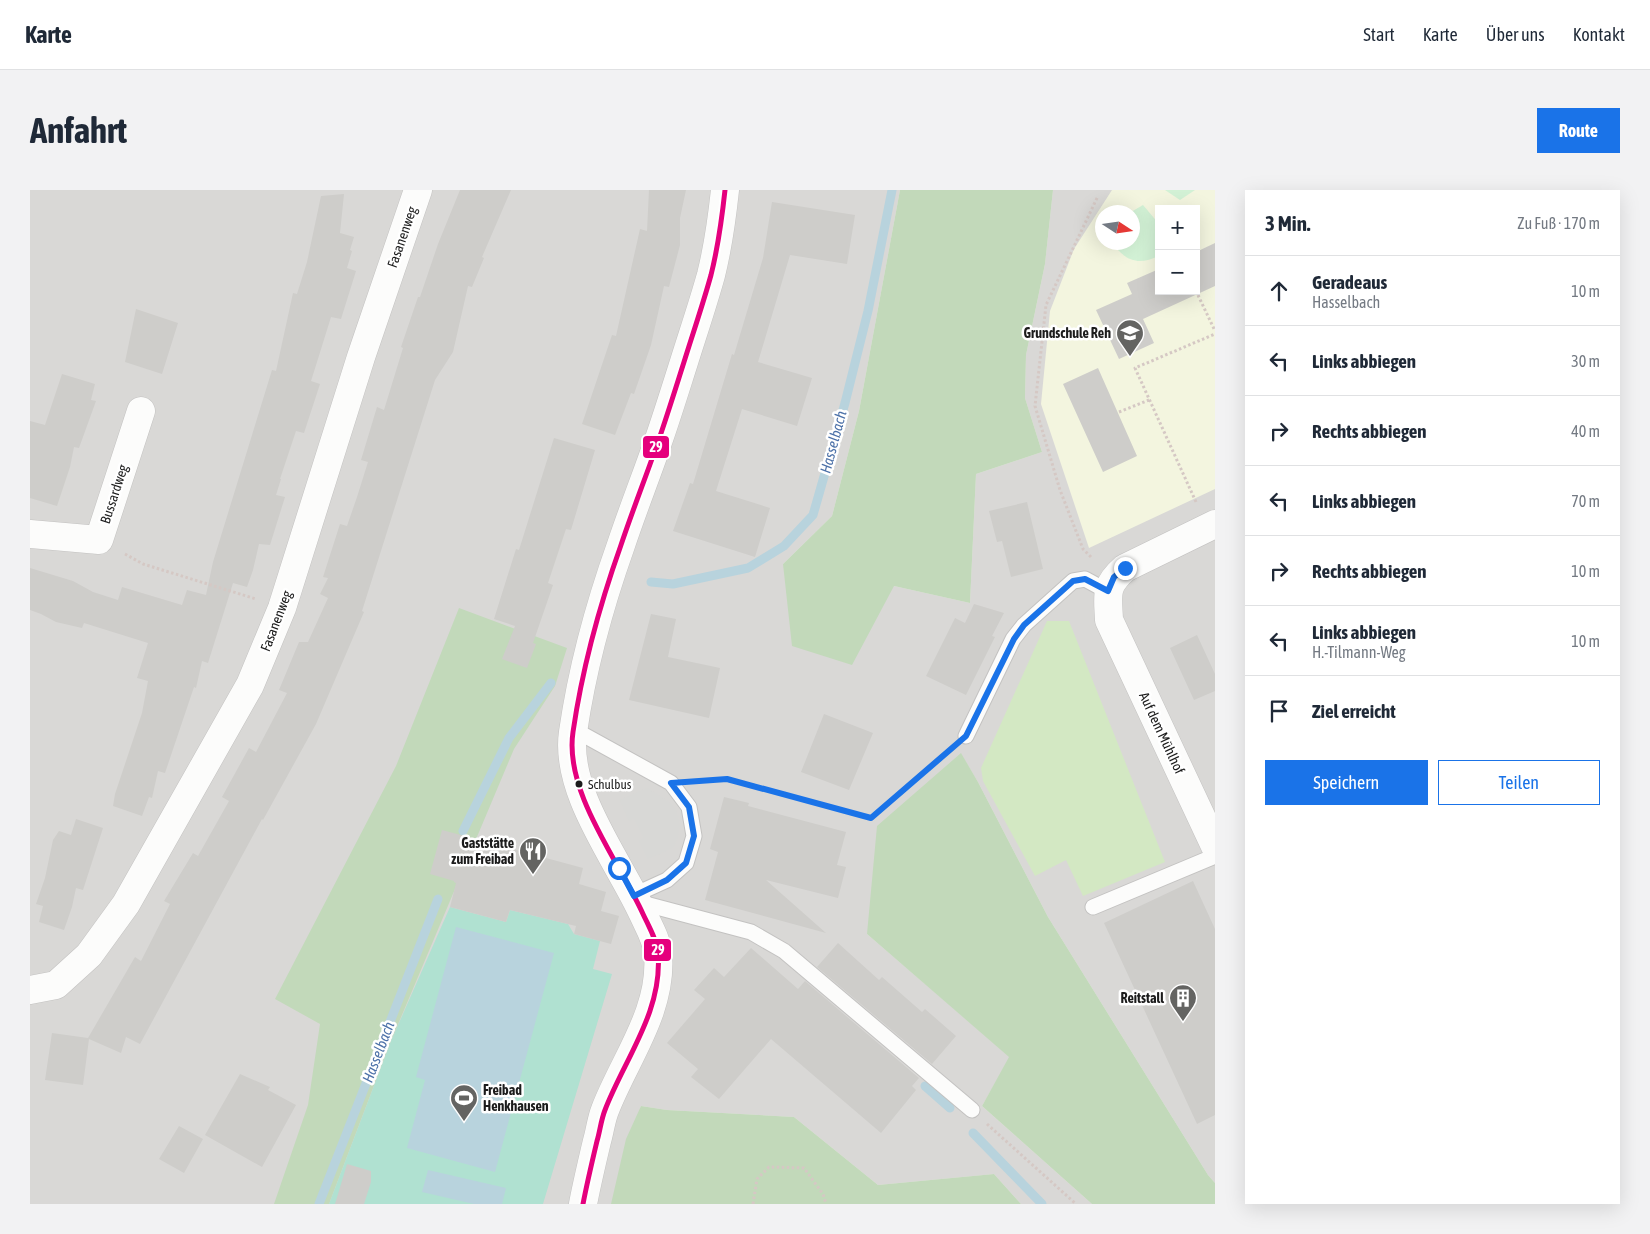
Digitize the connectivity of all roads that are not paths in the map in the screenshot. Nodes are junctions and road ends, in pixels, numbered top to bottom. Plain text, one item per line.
1 (418, 190) edge
2 (725, 190) edge
3 (141, 412) dead end
4 (1211, 526) edge
5 (30, 534) edge
6 (1111, 584) junction
7 (573, 729) junction
8 (966, 736) road end
9 (1215, 846) edge
10 (1215, 856) edge
11 (636, 899) junction
12 (1093, 907) dead end
13 (30, 990) edge
14 (972, 1110) road end
15 (583, 1204) edge

1 - 13 street, Fasanenweg
2 - 7 street
3 - 5 street, Bussardweg
4 - 6 street
6 - 8 lane
6 - 9 street, Auf dem Mühlhof
7 - 11 street
7 - 11 lane
10 - 12 lane
11 - 14 lane
11 - 15 street

